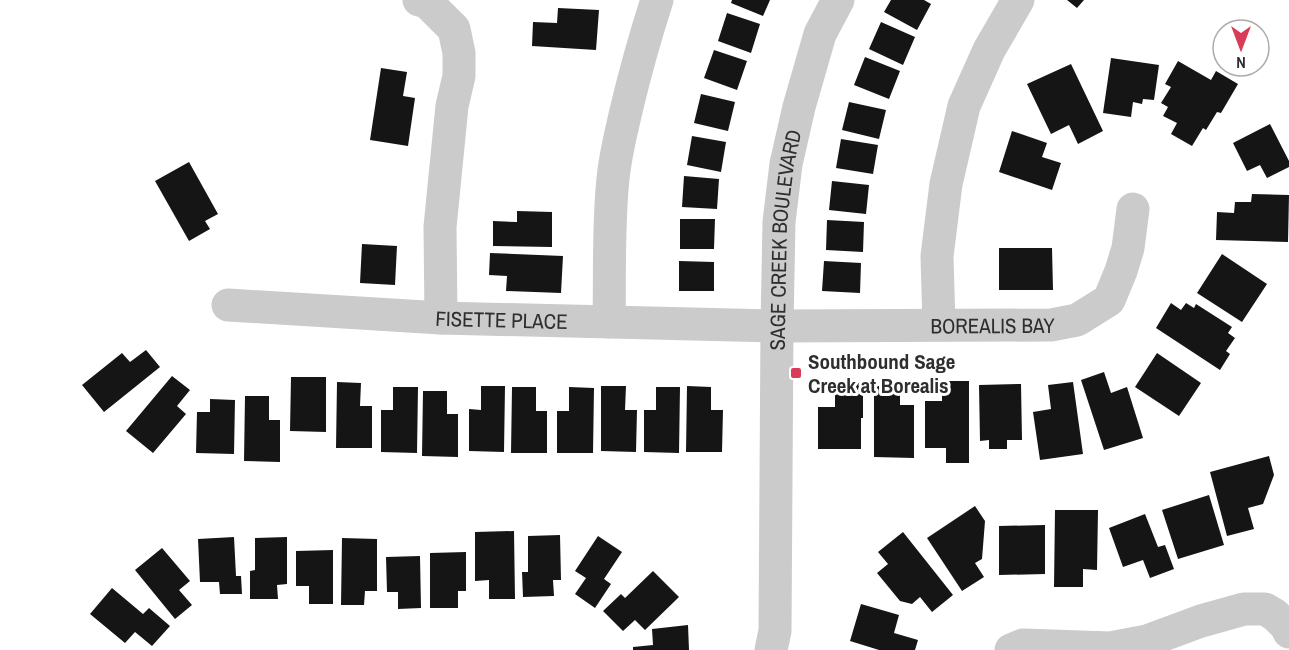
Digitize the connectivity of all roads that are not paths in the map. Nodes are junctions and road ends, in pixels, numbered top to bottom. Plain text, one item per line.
1 (419, 0) edge
2 (657, 0) edge
3 (838, 0) edge
4 (1018, 0) edge
5 (1133, 209) dead end
6 (228, 305) dead end
7 (441, 318) junction
8 (609, 322) junction
9 (939, 325) junction
10 (777, 326) junction
11 (1289, 632) edge
12 (775, 644) edge
13 (1011, 650) edge

1 - 7 street
2 - 8 street
3 - 10 street, SAGE CREEK BOULEVARD
4 - 9 street
5 - 9 street, BOREALIS BAY
6 - 7 street, FISETTE PLACE
7 - 8 street, FISETTE PLACE
8 - 10 street, FISETTE PLACE
9 - 10 street, BOREALIS BAY
10 - 12 street, SAGE CREEK BOULEVARD
11 - 13 street

